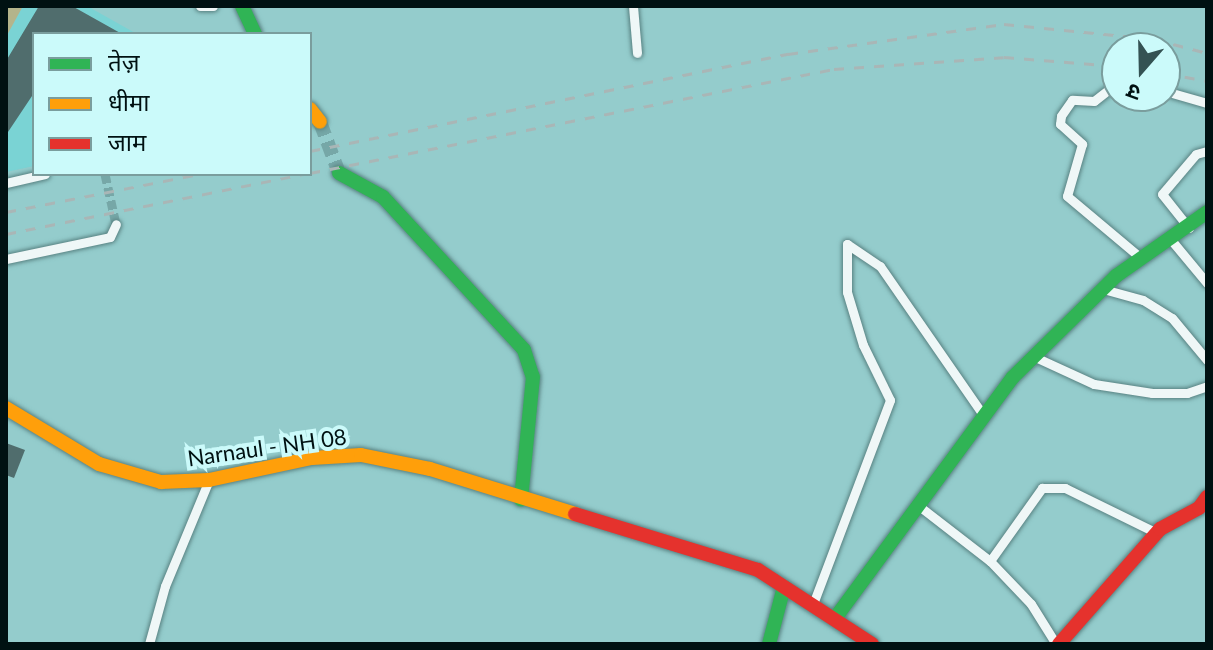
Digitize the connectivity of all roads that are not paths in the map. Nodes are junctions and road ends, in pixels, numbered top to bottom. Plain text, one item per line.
1 (200, 6) edge
2 (213, 6) edge
3 (242, 6) edge
4 (633, 6) edge
5 (254, 32) edge
6 (637, 53) dead end
7 (1101, 96) edge
8 (1181, 96) edge
9 (1207, 103) edge
10 (312, 112) edge
11 (320, 122) tunnel mouth
12 (1207, 151) edge
13 (339, 173) tunnel mouth
14 (36, 176) edge
15 (6, 183) edge
16 (1207, 212) edge
17 (116, 224) dead end
18 (1189, 228) junction
19 (1172, 241) junction
20 (6, 259) edge
21 (1142, 259) junction
22 (1207, 283) edge
23 (1103, 289) junction
24 (1035, 357) junction
25 (1207, 360) edge
26 (1207, 386) edge
27 (6, 408) edge
28 (984, 416) junction
29 (209, 480) junction
30 (1207, 497) edge
31 (521, 499) junction
32 (919, 506) junction
33 (1157, 533) junction
34 (990, 561) junction
35 (784, 587) junction
36 (813, 604) junction
37 (836, 617) junction
38 (149, 644) edge
39 (769, 644) edge
40 (872, 644) edge
41 (1058, 644) edge

1 - 2 street
3 - 5 main road
4 - 6 street
7 - 21 street
8 - 9 street
10 - 11 main road
12 - 18 street
13 - 31 main road
14 - 15 street
16 - 18 main road
17 - 20 street
18 - 19 main road
19 - 21 main road
19 - 22 street
21 - 23 main road
23 - 24 main road
23 - 25 street
24 - 26 street
24 - 28 main road
27 - 29 main road, Narnaul - NH 08
28 - 32 main road
28 - 36 street
29 - 31 main road, Narnaul - NH 08
29 - 38 street
30 - 33 main road
31 - 35 main road, Narnaul - NH 08
32 - 34 street
32 - 37 main road
33 - 34 street
33 - 41 main road
34 - 41 street
35 - 36 main road, Narnaul - NH 08
35 - 39 main road
36 - 37 main road, Narnaul - NH 08
37 - 40 main road, Narnaul - NH 08

